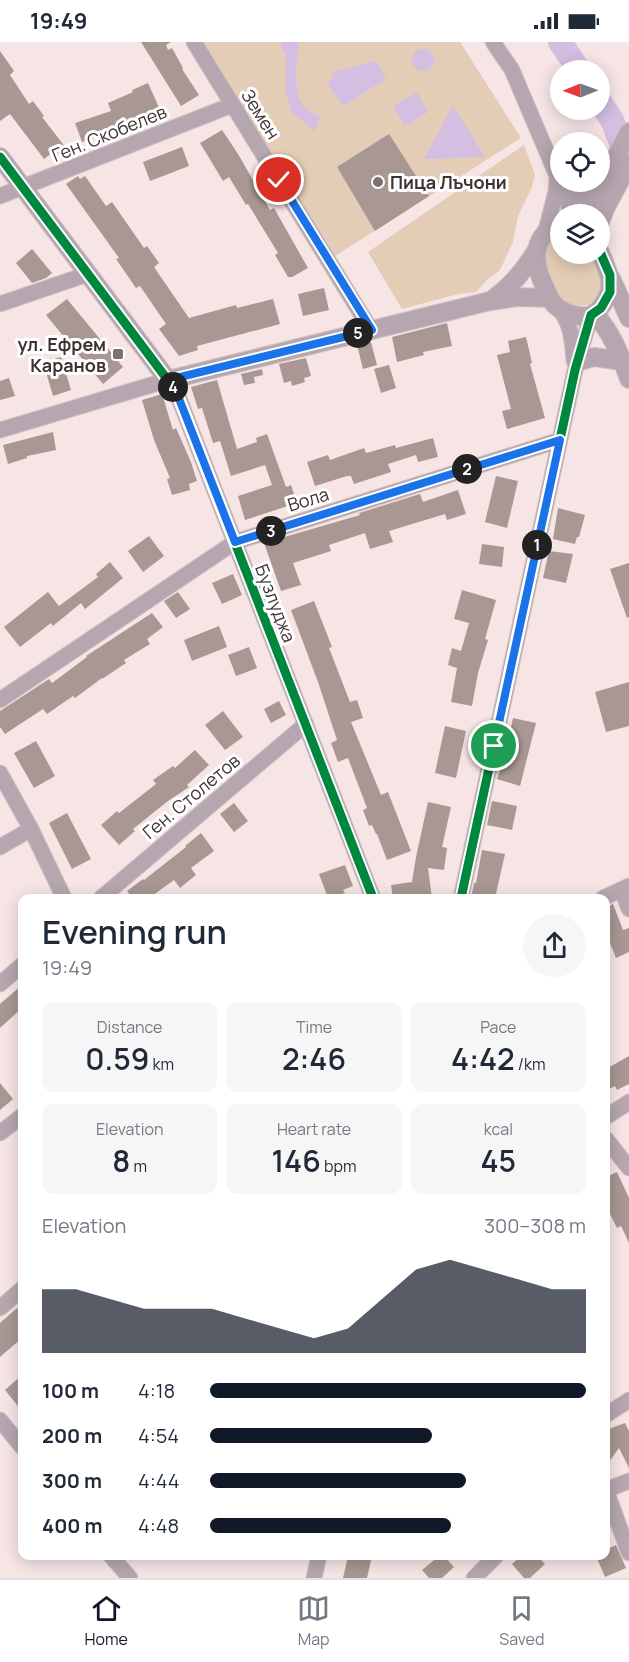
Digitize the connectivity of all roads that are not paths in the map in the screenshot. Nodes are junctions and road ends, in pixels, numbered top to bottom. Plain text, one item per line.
1 (194, 42) edge
2 (493, 42) edge
3 (232, 105) junction
4 (629, 132) edge
5 (0, 157) edge
6 (550, 161) edge
7 (629, 164) edge
8 (23, 188) junction
9 (564, 192) edge
10 (0, 196) edge
11 (566, 197) junction
12 (568, 204) edge
13 (588, 204) edge
14 (602, 204) edge
15 (603, 204) edge
16 (550, 231) edge
17 (536, 251) junction
18 (605, 264) edge
19 (87, 274) junction
20 (610, 275) junction
21 (490, 301) junction
22 (554, 303) junction
23 (0, 304) edge
24 (593, 314) junction
25 (629, 318) edge
26 (372, 330) junction
27 (622, 361) junction
28 (576, 366) junction
29 (629, 379) edge
30 (168, 380) junction
31 (0, 430) edge
32 (560, 440) junction
33 (235, 542) junction
34 (0, 700) edge
35 (306, 724) junction
36 (0, 773) edge
37 (31, 829) junction
38 (0, 847) edge
39 (626, 888) edge
40 (62, 894) edge
41 (106, 894) edge
42 (371, 894) edge
43 (462, 894) edge
44 (610, 895) edge
45 (629, 909) edge
46 (18, 968) edge
47 (0, 984) edge
48 (629, 1102) edge
49 (610, 1114) edge
50 (18, 1119) edge
51 (0, 1133) edge
52 (610, 1144) edge
53 (629, 1168) edge
54 (18, 1292) edge
55 (0, 1308) edge
56 (629, 1400) edge
57 (610, 1412) edge
58 (0, 1420) edge
59 (18, 1442) edge
60 (629, 1481) edge
61 (610, 1488) edge
62 (610, 1501) edge
63 (629, 1552) edge
64 (114, 1560) edge
65 (318, 1560) edge
66 (492, 1560) edge
67 (130, 1578) edge
68 (314, 1578) edge
69 (474, 1578) edge

1 - 3 street, Земен
2 - 6 street
3 - 8 street, Ген. Скобелев
3 - 26 street, Земен
4 - 14 street
5 - 8 street, Бузлуджа
7 - 15 street
8 - 10 street, Ген. Скобелев
8 - 19 street, Бузлуджа
9 - 11 street
11 - 12 street
11 - 13 street
16 - 17 street
17 - 21 street
17 - 22 street
18 - 20 street
19 - 23 street
19 - 30 street, Бузлуджа
20 - 24 street
20 - 25 street
21 - 22 street
21 - 26 street
22 - 24 street
22 - 28 street
24 - 27 street
24 - 28 street
26 - 30 street
27 - 28 street
27 - 29 street
28 - 32 street
30 - 31 street
30 - 33 street, Бузлуджа
32 - 33 street, Вола
32 - 43 street
33 - 34 street, Вола
33 - 35 street, Бузлуджа
35 - 41 street, Ген. Столетов
35 - 42 street, Бузлуджа
36 - 37 street
37 - 38 street
37 - 40 street
39 - 44 street
39 - 45 street
46 - 47 street
48 - 49 street
50 - 51 street
52 - 53 street
54 - 55 street
56 - 57 street
58 - 59 street
60 - 61 street
62 - 63 street
64 - 67 street
65 - 68 street
66 - 69 street

